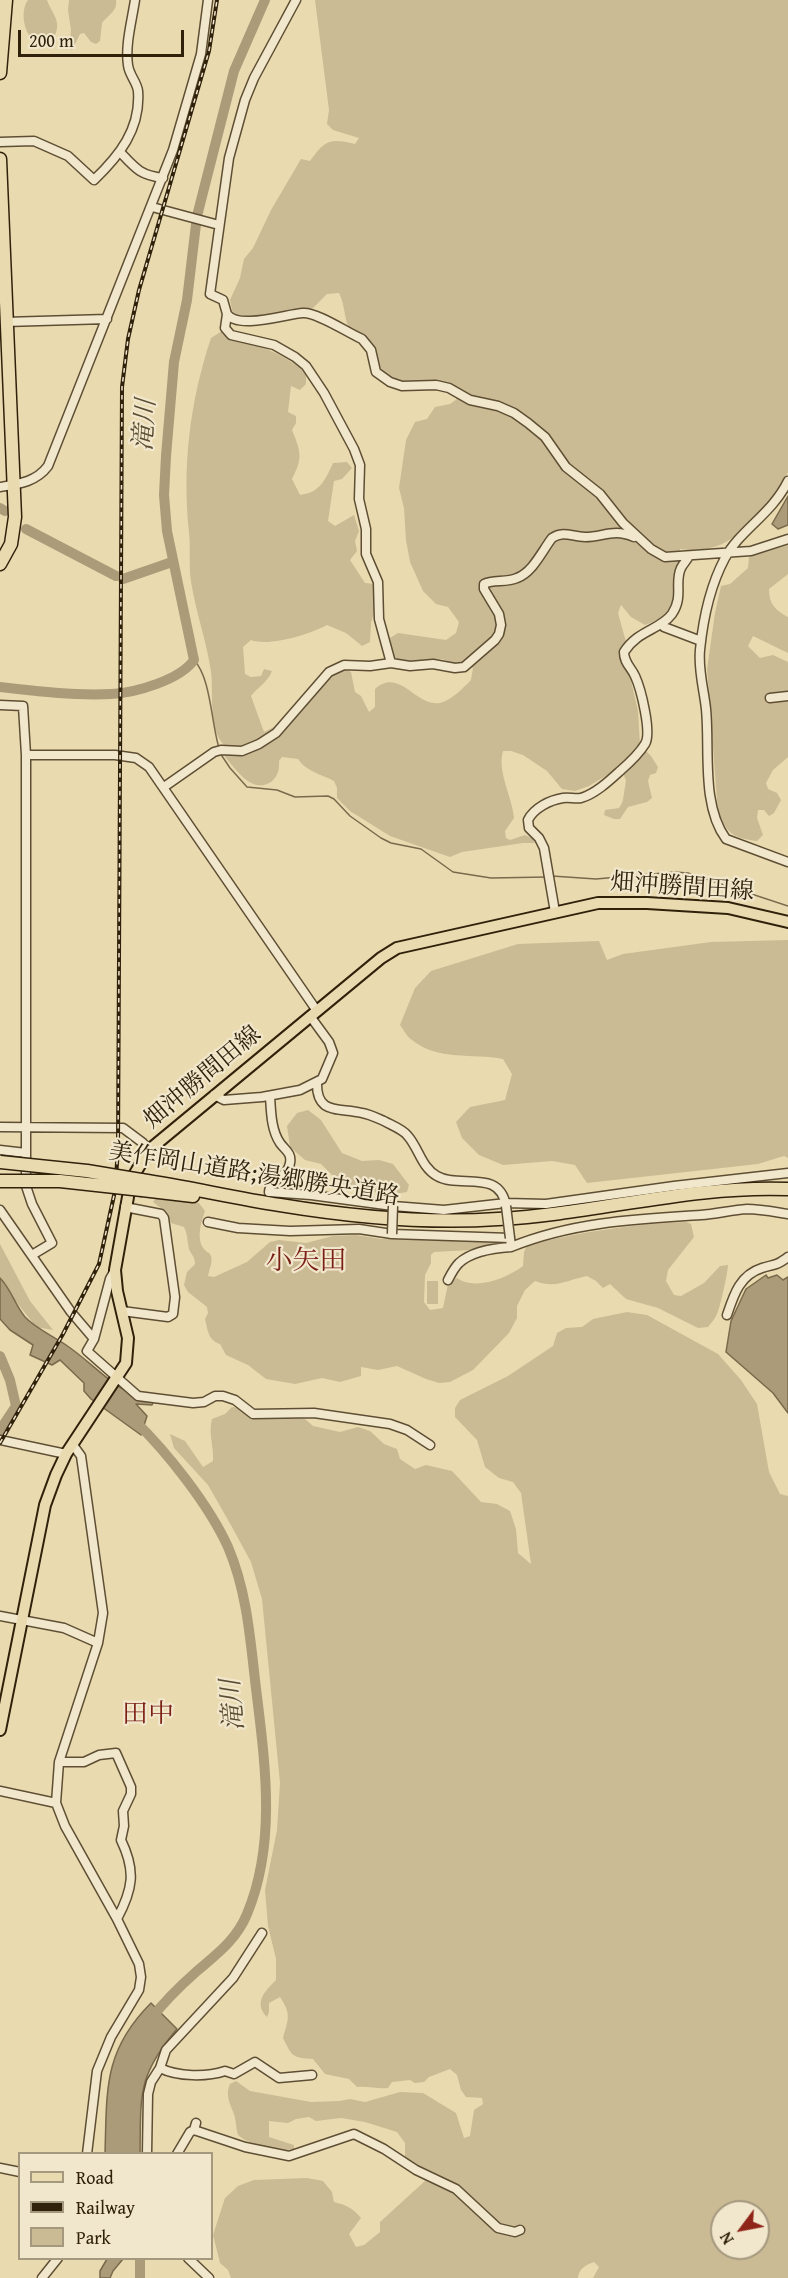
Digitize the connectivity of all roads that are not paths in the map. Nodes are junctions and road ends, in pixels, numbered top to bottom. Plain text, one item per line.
1 (6, 0) edge
2 (135, 0) edge
3 (208, 0) edge
4 (296, 0) edge
5 (0, 73) edge
6 (0, 142) edge
7 (120, 152) junction
8 (0, 159) edge
9 (163, 178) junction
10 (152, 207) junction
11 (218, 224) junction
12 (227, 314) junction
13 (107, 319) junction
14 (5, 322) junction
15 (5, 396) edge
16 (788, 481) edge
17 (14, 483) junction
18 (0, 487) edge
19 (788, 539) edge
20 (640, 540) junction
21 (729, 552) junction
22 (689, 556) junction
23 (0, 564) edge
24 (661, 624) junction
25 (701, 641) junction
26 (391, 663) junction
27 (788, 696) edge
28 (770, 698) dead end
29 (0, 705) edge
30 (26, 755) junction
31 (164, 787) junction
32 (788, 862) edge
33 (555, 912) junction
34 (788, 922) edge
35 (314, 1013) junction
36 (316, 1082) junction
37 (214, 1095) junction
38 (270, 1096) junction
39 (25, 1126) junction
40 (0, 1127) edge
41 (149, 1150) junction
42 (0, 1152) edge
43 (26, 1153) junction
44 (0, 1162) edge
45 (69, 1169) junction
46 (788, 1173) edge
47 (0, 1176) edge
48 (26, 1176) junction
49 (0, 1181) edge
50 (142, 1185) junction
51 (788, 1189) edge
52 (506, 1205) junction
53 (393, 1206) junction
54 (125, 1207) junction
55 (0, 1210) edge
56 (788, 1214) edge
57 (208, 1222) dead end
58 (392, 1234) junction
59 (511, 1242) junction
60 (32, 1255) junction
61 (788, 1257) edge
62 (115, 1270) junction
63 (448, 1280) dead end
64 (122, 1311) junction
65 (727, 1315) dead end
66 (94, 1339) junction
67 (117, 1378) junction
68 (0, 1440) edge
69 (73, 1445) junction
70 (430, 1445) dead end
71 (66, 1454) junction
72 (0, 1616) edge
73 (22, 1621) junction
74 (98, 1643) junction
75 (0, 1730) edge
76 (59, 1762) junction
77 (0, 1791) edge
78 (56, 1803) junction
79 (117, 1919) junction
80 (262, 1933) dead end
81 (160, 2067) junction
82 (312, 2075) dead end
83 (87, 2152) edge
84 (147, 2152) edge
85 (178, 2152) edge
86 (0, 2168) edge
87 (18, 2172) edge
88 (520, 2230) dead end
89 (57, 2260) edge
90 (189, 2260) edge
91 (47, 2276) edge
92 (209, 2278) edge

1 - 5 highway
2 - 7 street
3 - 9 street
4 - 11 street
6 - 7 street
7 - 9 street
8 - 14 highway
9 - 10 street
10 - 11 street
10 - 13 street
11 - 12 street
12 - 20 street
12 - 26 street
13 - 14 street
13 - 17 street
14 - 15 highway
15 - 17 highway
16 - 21 street
17 - 18 street
17 - 23 highway
19 - 21 street
20 - 22 street
20 - 26 street
21 - 22 street
21 - 25 street
22 - 24 street
24 - 25 street
24 - 33 street
25 - 32 street
26 - 31 street
27 - 28 street
29 - 30 street
30 - 31 street
30 - 39 street
31 - 35 street
33 - 34 main road, 畑沖勝間田線
33 - 35 main road, 畑沖勝間田線
35 - 36 street
35 - 37 main road, 畑沖勝間田線
36 - 38 street
36 - 52 street
37 - 38 street
37 - 41 main road, 畑沖勝間田線
38 - 53 street
39 - 40 street
39 - 41 street
39 - 43 street
41 - 54 main road, 畑沖勝間田線
42 - 43 street
42 - 45 highway
43 - 48 street
44 - 45 highway, 美作岡山道路;湯郷勝央道路, bridge
45 - 50 highway, 美作岡山道路;湯郷勝央道路, bridge
46 - 52 street
47 - 48 street
48 - 60 street
49 - 50 highway, bridge
50 - 51 highway, 美作岡山道路;湯郷勝央道路
52 - 53 street
52 - 59 street, bridge
53 - 58 street, bridge
54 - 62 main road, 畑沖勝間田線
54 - 64 street
55 - 60 street
56 - 59 street
57 - 58 street
58 - 59 street
59 - 63 street
60 - 66 street
61 - 65 street
62 - 64 main road, 畑沖勝間田線
62 - 66 street
64 - 67 main road, 畑沖勝間田線
66 - 67 street
67 - 69 main road, 畑沖勝間田線
67 - 70 street
68 - 71 street
69 - 71 main road, 畑沖勝間田線
69 - 74 street
71 - 73 main road, 畑沖勝間田線
72 - 73 street
73 - 74 street
73 - 75 main road, 畑沖勝間田線
74 - 76 street
76 - 78 street
76 - 79 street
77 - 78 street
78 - 79 street
79 - 83 street
80 - 81 street
81 - 82 street
81 - 84 street
85 - 88 street
86 - 87 street
89 - 91 street
90 - 92 street

